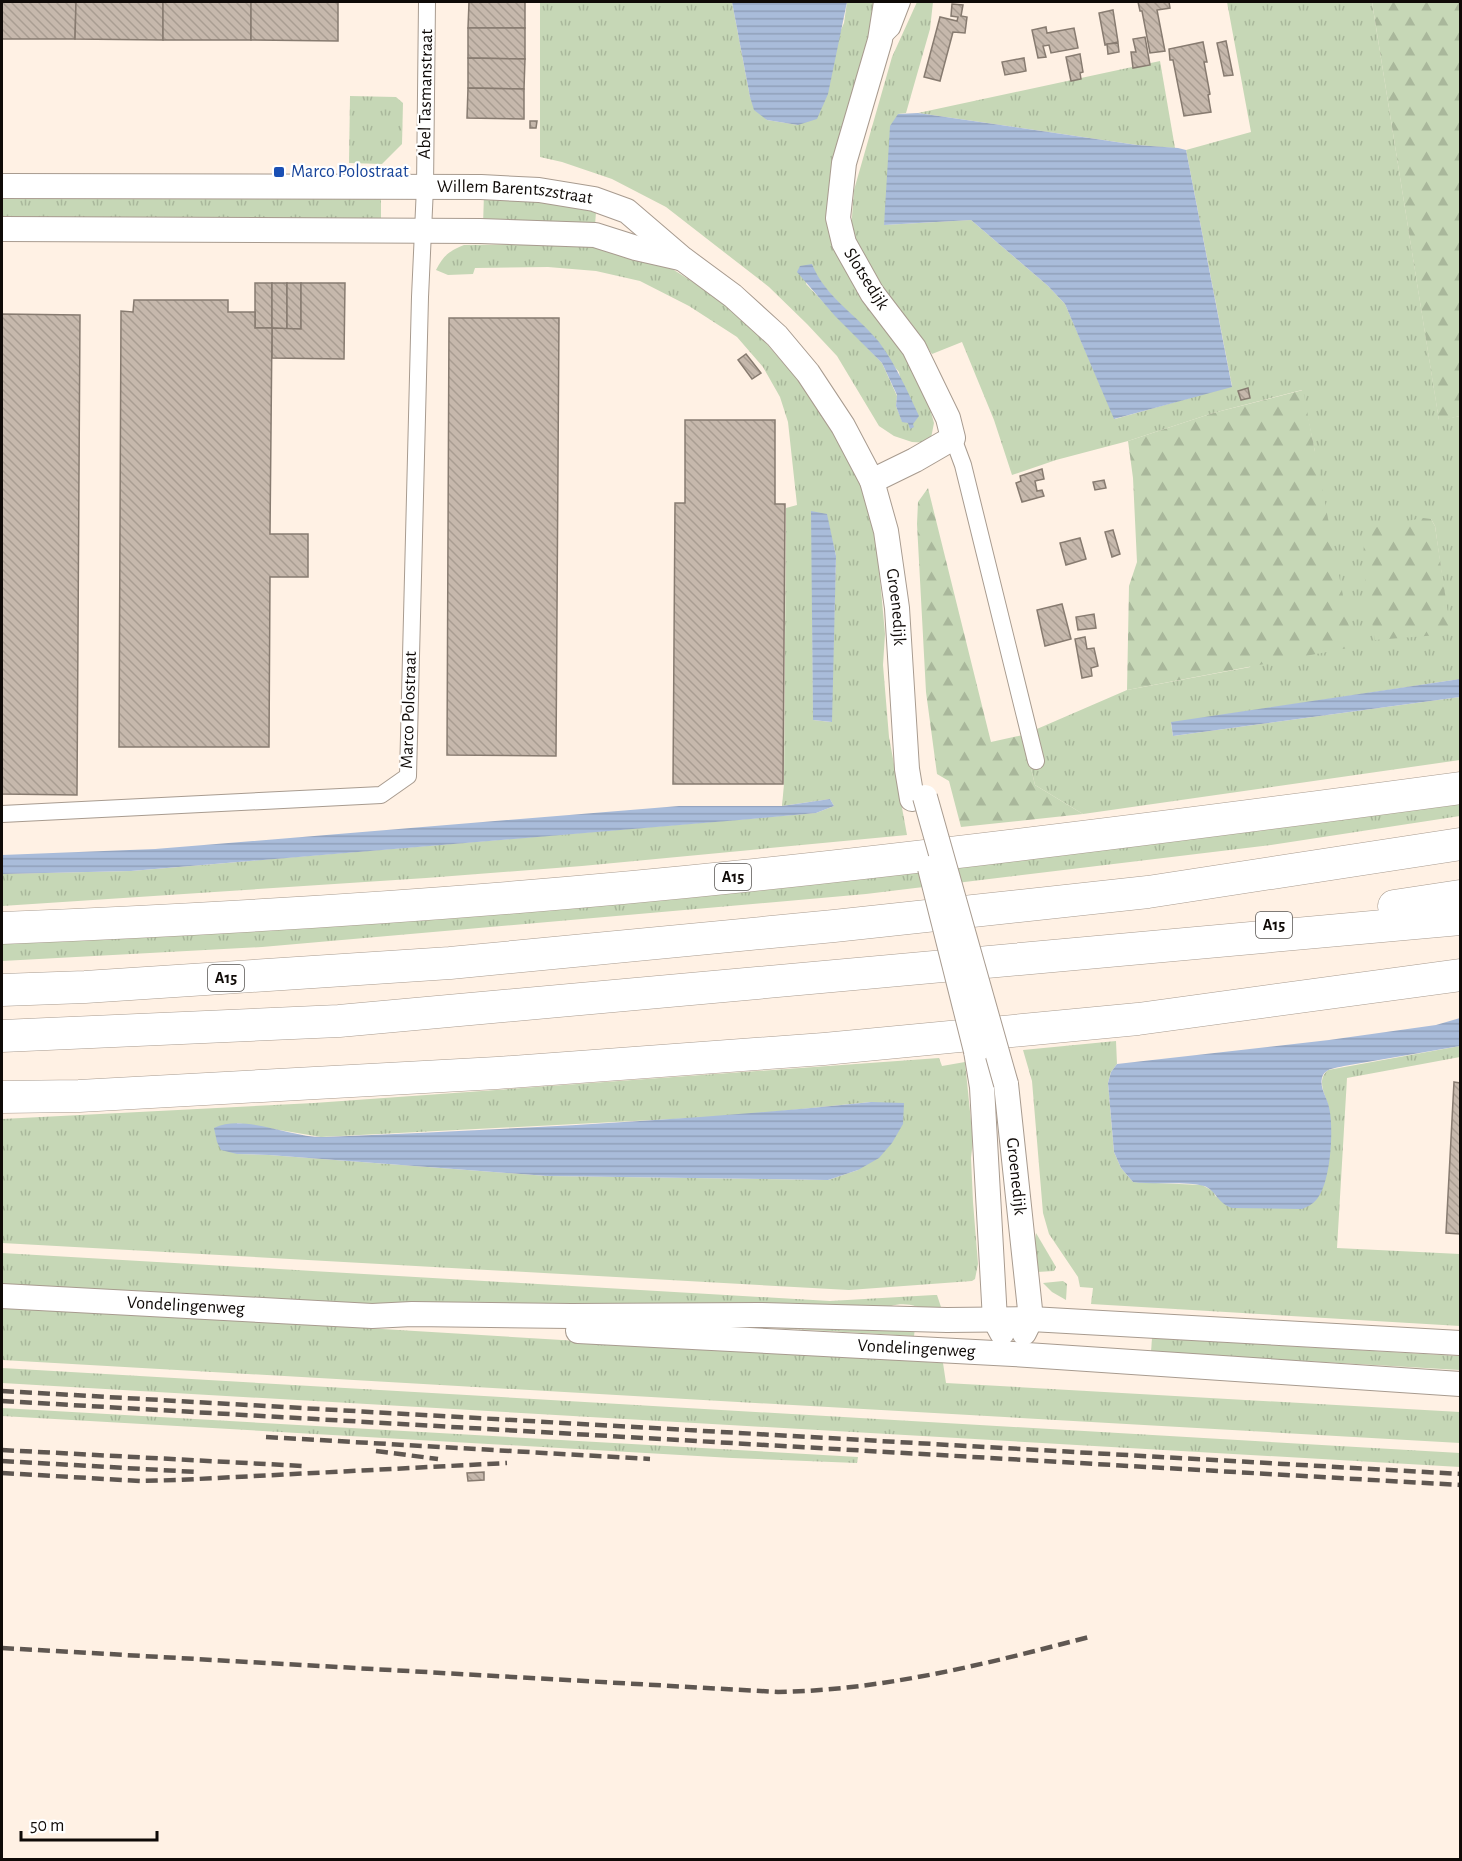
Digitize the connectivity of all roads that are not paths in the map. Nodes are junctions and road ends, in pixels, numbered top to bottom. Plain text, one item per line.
1 (427, 2) edge
2 (886, 2) edge
3 (902, 2) edge
4 (880, 40) junction
5 (2, 186) edge
6 (425, 187) junction
7 (2, 229) edge
8 (423, 232) junction
9 (683, 259) junction
10 (952, 438) junction
11 (872, 482) junction
12 (1036, 761) dead end
13 (1461, 788) edge
14 (919, 798) junction
15 (2, 814) edge
16 (1461, 844) edge
17 (1461, 896) edge
18 (1461, 919) edge
19 (2, 928) edge
20 (1087, 953) junction
21 (1461, 975) edge
22 (2, 990) edge
23 (2, 1036) edge
24 (2, 1096) edge
25 (992, 1271) junction
26 (2, 1296) edge
27 (372, 1317) junction
28 (1031, 1319) junction
29 (951, 1320) junction
30 (995, 1320) junction
31 (1461, 1343) edge
32 (1013, 1354) junction
33 (1461, 1384) edge

1 - 6 street, Abel Tasmanstraat
2 - 4 main road, Slotsedijk
3 - 4 street
4 - 10 main road, Slotsedijk
5 - 6 main road, Willem Barentszstraat
6 - 8 street, Abel Tasmanstraat
6 - 9 main road, Willem Barentszstraat
7 - 8 main road, Willem Barentszstraat
8 - 9 main road, Willem Barentszstraat
8 - 15 street, Marco Polostraat
9 - 11 main road, Willem Barentszstraat
10 - 11 main road
10 - 12 street, Slotsedijk
11 - 14 main road, Groenedijk
13 - 19 highway, A15
14 - 25 main road, Groenedijk, bridge
14 - 28 main road, Groenedijk, bridge
16 - 22 highway, A15
17 - 20 highway, A15
18 - 20 highway, A15
20 - 23 highway, A15
21 - 24 highway
25 - 29 main road
25 - 30 main road, Groenedijk
26 - 27 main road, Vondelingenweg
27 - 29 main road, Vondelingenweg
27 - 32 main road, Vondelingenweg
28 - 30 main road, Vondelingenweg
28 - 31 main road, Vondelingenweg
28 - 32 main road
29 - 30 main road, Vondelingenweg
30 - 32 main road, Groenedijk
32 - 33 main road, Vondelingenweg

